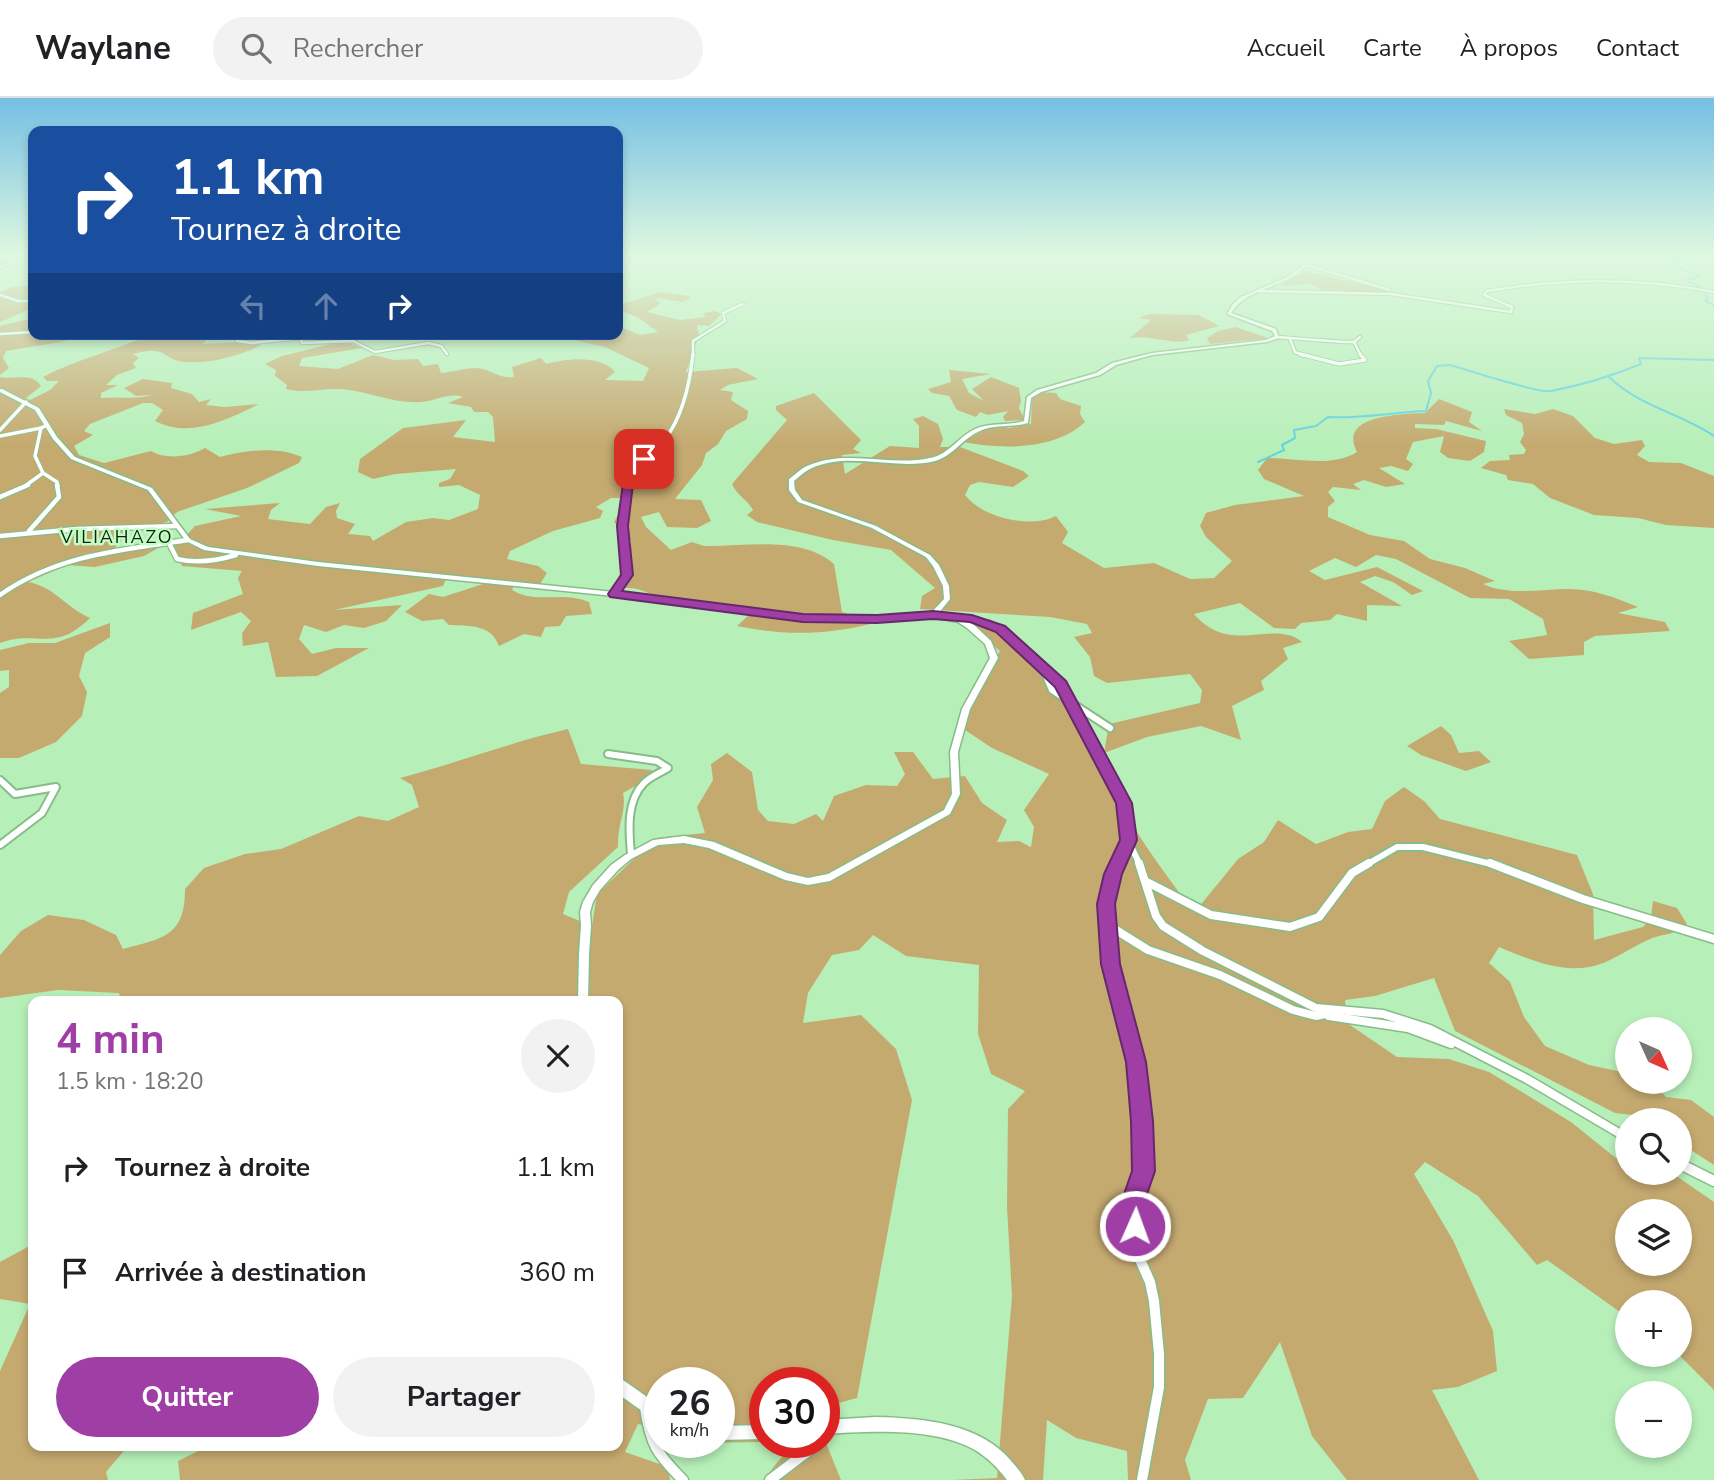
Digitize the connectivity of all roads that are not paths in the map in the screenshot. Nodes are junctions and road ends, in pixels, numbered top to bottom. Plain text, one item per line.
1 (724, 317) edge
2 (1239, 317) edge
3 (28, 332) edge
4 (0, 334) edge
5 (1277, 337) junction
6 (1360, 337) dead end
7 (1290, 339) junction
8 (238, 340) edge
9 (261, 340) edge
10 (301, 340) edge
11 (1354, 342) junction
12 (447, 354) dead end
13 (0, 390) edge
14 (26, 402) junction
15 (44, 427) junction
16 (0, 430) edge
17 (0, 436) edge
18 (43, 473) junction
19 (0, 497) edge
20 (177, 526) junction
21 (25, 533) junction
22 (0, 536) edge
23 (187, 540) junction
24 (169, 543) junction
25 (236, 555) junction
26 (614, 594) junction
27 (0, 595) edge
28 (933, 615) junction
29 (1070, 703) junction
30 (1110, 728) dead end
31 (608, 754) dead end
32 (0, 780) edge
33 (1128, 840) junction
34 (0, 845) edge
35 (631, 854) junction
36 (1147, 882) junction
37 (1108, 925) junction
38 (1714, 939) edge
39 (583, 996) edge
40 (1331, 1014) junction
41 (1615, 1131) edge
42 (1692, 1170) edge
43 (1714, 1181) edge
44 (623, 1389) edge
45 (644, 1404) edge
46 (840, 1428) edge
47 (661, 1458) edge
48 (799, 1458) edge
49 (683, 1480) edge
50 (770, 1480) edge
51 (1017, 1480) edge
52 (1142, 1480) edge

1 - 26 street
2 - 5 street
3 - 4 street
5 - 7 street
5 - 28 street
6 - 11 street
7 - 11 street
7 - 11 street
8 - 9 street
10 - 12 street
13 - 14 street
14 - 15 street
14 - 16 street
15 - 17 street
15 - 18 street
15 - 20 street
18 - 19 street
18 - 21 street
20 - 21 street
20 - 23 street
21 - 22 street
23 - 24 street
23 - 25 street
24 - 25 street
24 - 27 street
25 - 26 street
26 - 28 street
28 - 29 street
28 - 35 street
29 - 30 street
29 - 33 street
31 - 35 street
32 - 34 street
33 - 36 street
33 - 37 street
35 - 39 street
36 - 38 street
36 - 40 street
37 - 40 street
37 - 52 street
40 - 41 street
42 - 43 street
44 - 45 street
46 - 51 street
47 - 49 street
48 - 50 street

